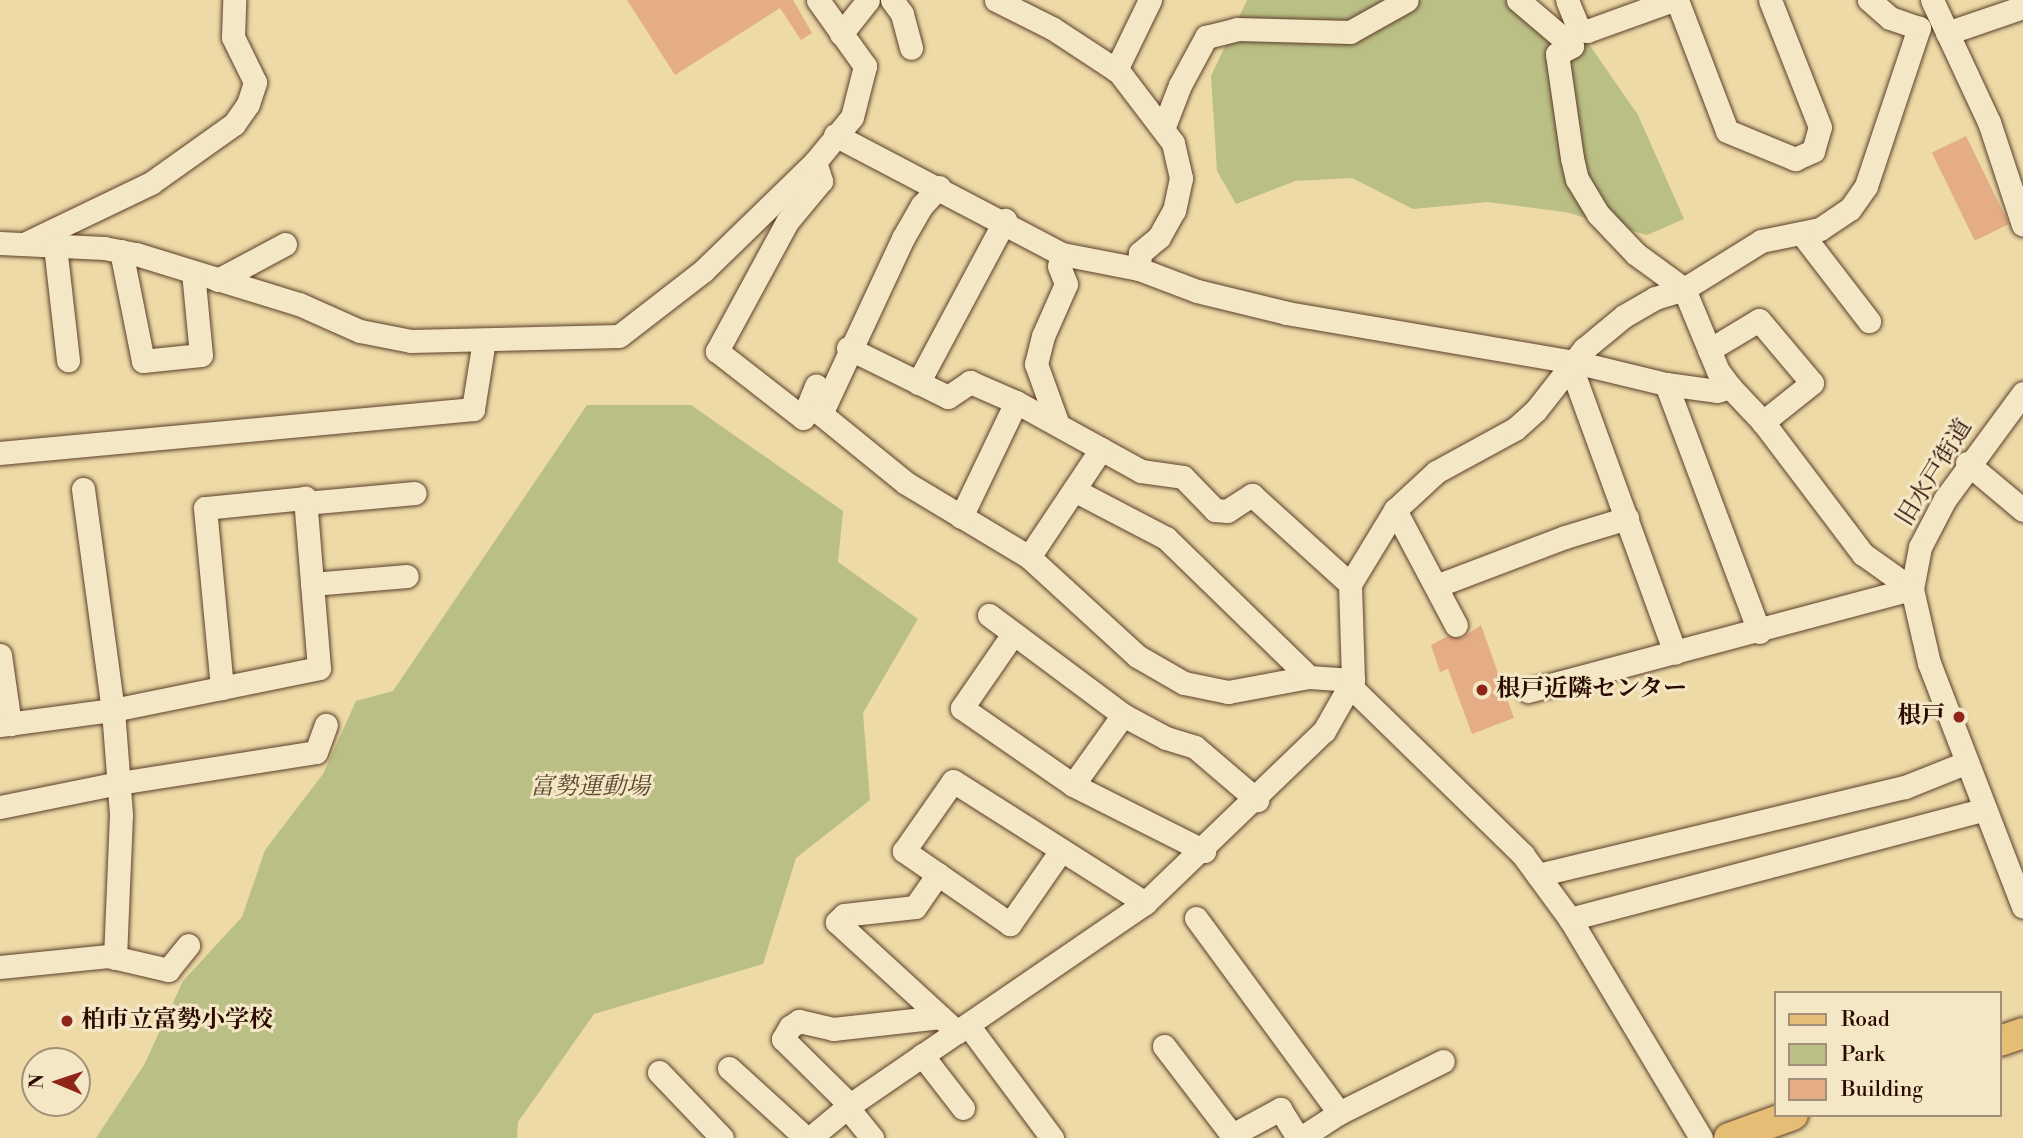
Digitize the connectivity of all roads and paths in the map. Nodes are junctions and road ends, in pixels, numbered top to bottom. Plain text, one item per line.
1 (234, 0) edge
2 (818, 0) edge
3 (868, 0) edge
4 (892, 0) edge
5 (996, 0) edge
6 (1150, 0) edge
7 (1407, 0) edge
8 (1518, 0) edge
9 (1567, 0) edge
10 (1675, 0) edge
11 (1770, 0) edge
12 (1870, 0) edge
13 (1930, 0) edge
14 (2023, 7) edge
15 (1919, 28) junction
16 (1947, 33) junction
17 (841, 34) junction
18 (911, 48) dead end
19 (1116, 70) junction
20 (1163, 129) junction
21 (835, 135) junction
22 (815, 162) junction
23 (932, 183) junction
24 (1005, 220) junction
25 (2023, 225) edge
26 (1802, 234) junction
27 (0, 243) edge
28 (23, 244) junction
29 (285, 244) dead end
30 (55, 246) junction
31 (121, 251) junction
32 (1062, 254) junction
33 (1139, 269) junction
34 (193, 272) junction
35 (218, 280) junction
36 (1684, 289) junction
37 (1869, 321) dead end
38 (484, 340) junction
39 (848, 348) junction
40 (1709, 349) junction
41 (68, 360) dead end
42 (1573, 365) junction
43 (918, 383) junction
44 (1666, 384) junction
45 (1730, 387) junction
46 (2023, 393) edge
47 (1016, 402) junction
48 (1057, 422) junction
49 (1763, 422) junction
50 (1101, 449) junction
51 (0, 453) edge
52 (1967, 463) junction
53 (83, 489) dead end
54 (1074, 490) junction
55 (415, 493) dead end
56 (305, 503) junction
57 (1395, 510) junction
58 (2023, 510) edge
59 (961, 517) junction
60 (1627, 518) junction
61 (1029, 557) junction
62 (407, 576) dead end
63 (312, 584) junction
64 (1350, 584) junction
65 (1436, 586) junction
66 (1912, 589) junction
67 (989, 615) dead end
68 (1456, 625) dead end
69 (1759, 632) junction
70 (1013, 634) junction
71 (1675, 653) junction
72 (0, 655) edge
73 (1309, 677) junction
74 (1351, 683) junction
75 (222, 688) junction
76 (1528, 691) dead end
77 (113, 710) junction
78 (1123, 715) junction
79 (5, 724) edge
80 (326, 725) dead end
81 (1965, 763) junction
82 (118, 783) junction
83 (1073, 785) junction
84 (1257, 800) junction
85 (0, 807) edge
86 (1982, 810) junction
87 (1204, 851) junction
88 (1060, 852) junction
89 (938, 874) junction
90 (1538, 875) junction
91 (1144, 903) junction
92 (2023, 906) edge
93 (1196, 918) dead end
94 (1570, 919) junction
95 (188, 945) dead end
96 (115, 958) junction
97 (0, 967) edge
98 (955, 1025) junction
99 (2023, 1033) edge
100 (2002, 1040) edge
101 (1164, 1046) dead end
102 (922, 1055) junction
103 (1443, 1061) dead end
104 (729, 1068) dead end
105 (659, 1072) dead end
106 (848, 1106) junction
107 (962, 1108) dead end
108 (1339, 1113) junction
109 (1787, 1117) edge
110 (722, 1138) edge
111 (808, 1138) edge
112 (872, 1138) edge
113 (1052, 1138) edge
114 (1299, 1138) edge
115 (1701, 1138) edge
116 (1729, 1138) edge

1 - 28 street
2 - 17 street
3 - 17 street
4 - 18 street
5 - 19 street
6 - 19 street
7 - 20 street
8 - 36 street
9 - 10 street
10 - 11 street
12 - 15 street
13 - 15 street
13 - 16 street
14 - 16 street
15 - 26 street
16 - 25 street
17 - 21 street
19 - 20 street
20 - 33 street
21 - 22 street
21 - 23 street
22 - 23 street
22 - 38 street
23 - 24 street
23 - 39 street
24 - 32 street
24 - 43 street
26 - 36 street
26 - 37 street
27 - 28 street
28 - 30 street
29 - 35 street
30 - 31 street
30 - 41 street
31 - 34 street
31 - 34 street
32 - 33 street
32 - 48 street
33 - 42 street
34 - 35 street
35 - 38 street
36 - 40 street
36 - 42 street
38 - 51 street
39 - 43 street
39 - 59 street
40 - 45 street
40 - 49 street
42 - 44 street
42 - 57 street
42 - 60 street
43 - 47 street
44 - 45 street
44 - 69 street
45 - 49 street
46 - 52 street, 旧水戸街道
47 - 48 street
47 - 59 street
48 - 50 street
49 - 66 street
50 - 54 street
50 - 64 street
52 - 58 street
52 - 66 street, 旧水戸街道
53 - 77 street
54 - 61 street
54 - 73 street
55 - 56 street
56 - 63 street
56 - 75 street
57 - 64 street
57 - 65 street
59 - 61 street
60 - 65 street
60 - 71 street
61 - 73 street
62 - 63 street
63 - 75 street
64 - 74 street
65 - 68 street
66 - 69 street
66 - 81 street, 旧水戸街道
67 - 70 street
69 - 71 street
70 - 78 street
70 - 83 street
71 - 76 street
72 - 79 street
73 - 74 street
74 - 84 street
74 - 90 street
75 - 77 street
77 - 79 street
77 - 82 street
78 - 83 street
78 - 84 street
80 - 82 street
81 - 86 street, 旧水戸街道
81 - 90 street
82 - 85 street
82 - 96 street
83 - 87 street
84 - 87 street
86 - 92 street, 旧水戸街道
86 - 94 street
87 - 91 street
88 - 89 street
88 - 89 street
88 - 91 street
89 - 98 street
90 - 94 street
91 - 98 street
93 - 108 street
94 - 115 street
95 - 96 street
96 - 97 street
98 - 102 street
98 - 106 street
98 - 113 street
99 - 100 main road
101 - 114 street
102 - 106 street
102 - 107 street
103 - 108 street
104 - 111 street
105 - 110 street
106 - 111 street
106 - 112 street
108 - 114 street
109 - 116 main road

